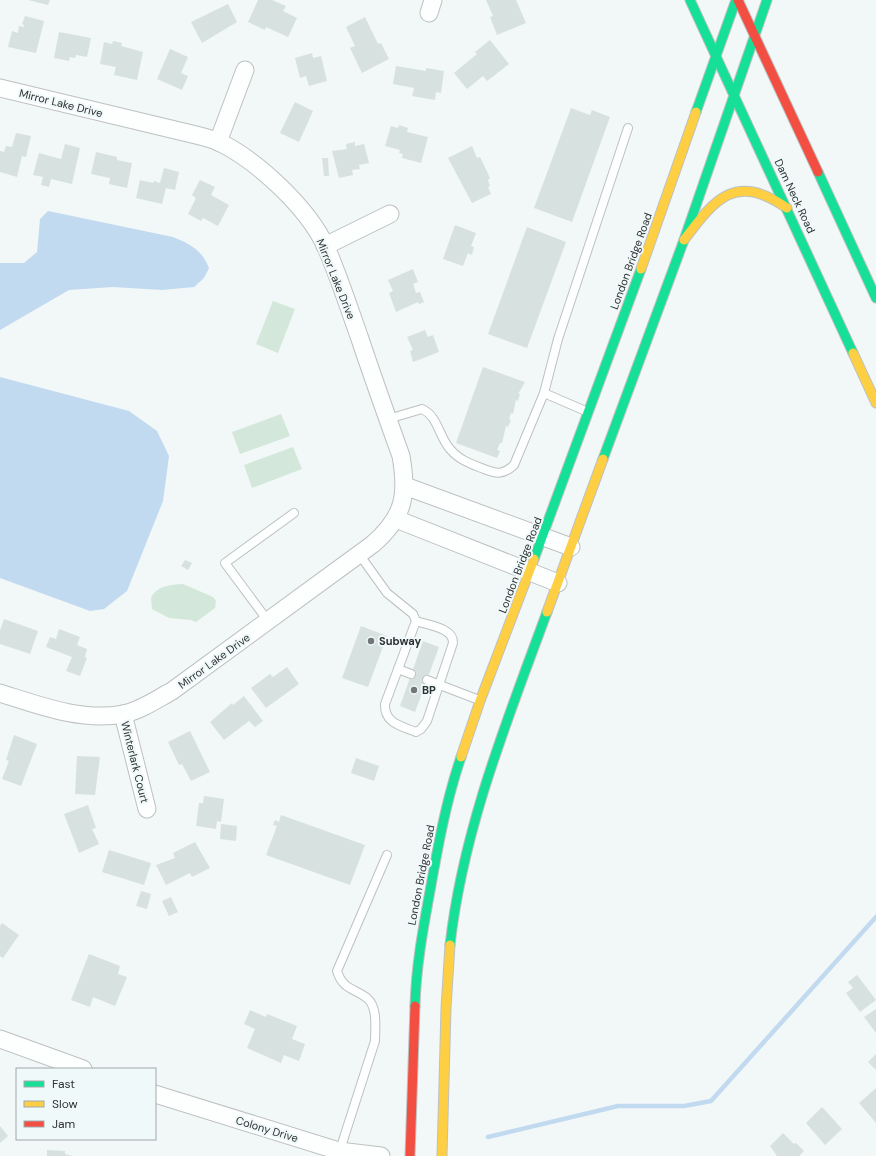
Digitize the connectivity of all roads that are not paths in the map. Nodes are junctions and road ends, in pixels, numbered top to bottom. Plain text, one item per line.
1 (690, 0) edge
2 (737, 0) edge
3 (767, 0) edge
4 (754, 35) junction
5 (716, 57) junction
6 (245, 70) dead end
7 (0, 88) edge
8 (733, 93) junction
9 (628, 128) dead end
10 (218, 142) junction
11 (787, 208) junction
12 (390, 214) dead end
13 (684, 240) junction
14 (325, 246) junction
15 (876, 298) edge
16 (544, 393) junction
17 (876, 403) edge
18 (588, 413) junction
19 (388, 419) junction
20 (405, 486) junction
21 (294, 513) dead end
22 (396, 518) junction
23 (543, 536) junction
24 (571, 546) junction
25 (359, 554) junction
26 (530, 572) junction
27 (558, 583) junction
28 (268, 621) junction
29 (416, 621) junction
30 (398, 669) junction
31 (411, 674) dead end
32 (427, 680) dead end
33 (440, 685) junction
34 (0, 693) edge
35 (480, 701) junction
36 (122, 714) junction
37 (147, 809) dead end
38 (387, 855) dead end
39 (0, 1039) edge
40 (80, 1068) edge
41 (156, 1094) edge
42 (339, 1154) edge
43 (381, 1156) edge
44 (410, 1156) edge
45 (442, 1156) edge

1 - 5 main road, Dam Neck Road
2 - 4 main road
2 - 5 main road, London Bridge Road
3 - 4 main road
4 - 8 main road
4 - 15 main road
5 - 8 main road, Dam Neck Road
5 - 18 main road, London Bridge Road
6 - 10 street
7 - 10 street, Mirror Lake Drive
8 - 11 main road, Dam Neck Road
8 - 13 main road
9 - 16 lane
10 - 14 street, Mirror Lake Drive
11 - 13 main road
11 - 17 main road, Dam Neck Road
12 - 14 street
13 - 24 main road
14 - 19 street, Mirror Lake Drive
16 - 18 lane
16 - 19 lane
18 - 23 main road, London Bridge Road
19 - 20 street, Mirror Lake Drive
20 - 22 street, Mirror Lake Drive
20 - 23 street
21 - 28 lane
22 - 25 street, Mirror Lake Drive
22 - 26 street
23 - 24 street
23 - 26 main road, London Bridge Road
24 - 27 main road
25 - 28 street, Mirror Lake Drive
25 - 29 lane
26 - 27 street
26 - 35 main road, London Bridge Road
27 - 45 main road
28 - 36 street, Mirror Lake Drive
29 - 30 lane
29 - 33 lane
30 - 31 lane
30 - 33 lane
32 - 33 lane
33 - 35 lane
34 - 36 street, Mirror Lake Drive
35 - 44 main road, London Bridge Road
36 - 37 street, Winterlark Court
38 - 42 lane
39 - 40 street
41 - 42 street, Colony Drive
42 - 43 street, Colony Drive

